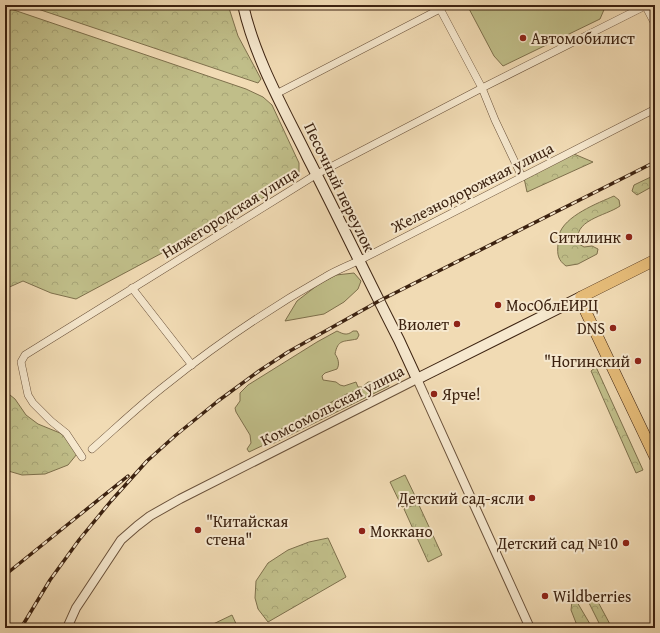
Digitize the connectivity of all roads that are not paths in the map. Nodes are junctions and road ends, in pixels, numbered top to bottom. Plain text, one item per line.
1 (242, 5) edge
2 (646, 5) edge
3 (439, 7) edge
4 (655, 24) edge
5 (482, 88) junction
6 (276, 94) junction
7 (655, 109) edge
8 (316, 174) junction
9 (522, 177) junction
10 (655, 260) edge
11 (359, 261) junction
12 (132, 288) junction
13 (581, 297) junction
14 (192, 365) junction
15 (418, 379) junction
16 (92, 449) dead end
17 (82, 457) dead end
18 (655, 457) edge
19 (67, 628) edge
20 (530, 628) edge

1 - 6 main road, Песочный переулок
2 - 4 street
2 - 5 street, Нижегородская улица
3 - 5 street
3 - 6 street
5 - 8 street, Нижегородская улица
5 - 9 street
6 - 8 main road, Песочный переулок
7 - 9 street, Железнодорожная улица
8 - 11 main road, Песочный переулок
8 - 12 street, Нижегородская улица
9 - 11 street, Железнодорожная улица
10 - 13 main road, Комсомольская улица
11 - 14 street, Железнодорожная улица
11 - 15 main road, Песочный переулок
12 - 14 street
12 - 17 street, Нижегородская улица
13 - 15 main road, Комсомольская улица
13 - 18 main road
14 - 16 street, Железнодорожная улица
15 - 19 street, Комсомольская улица
15 - 20 street

